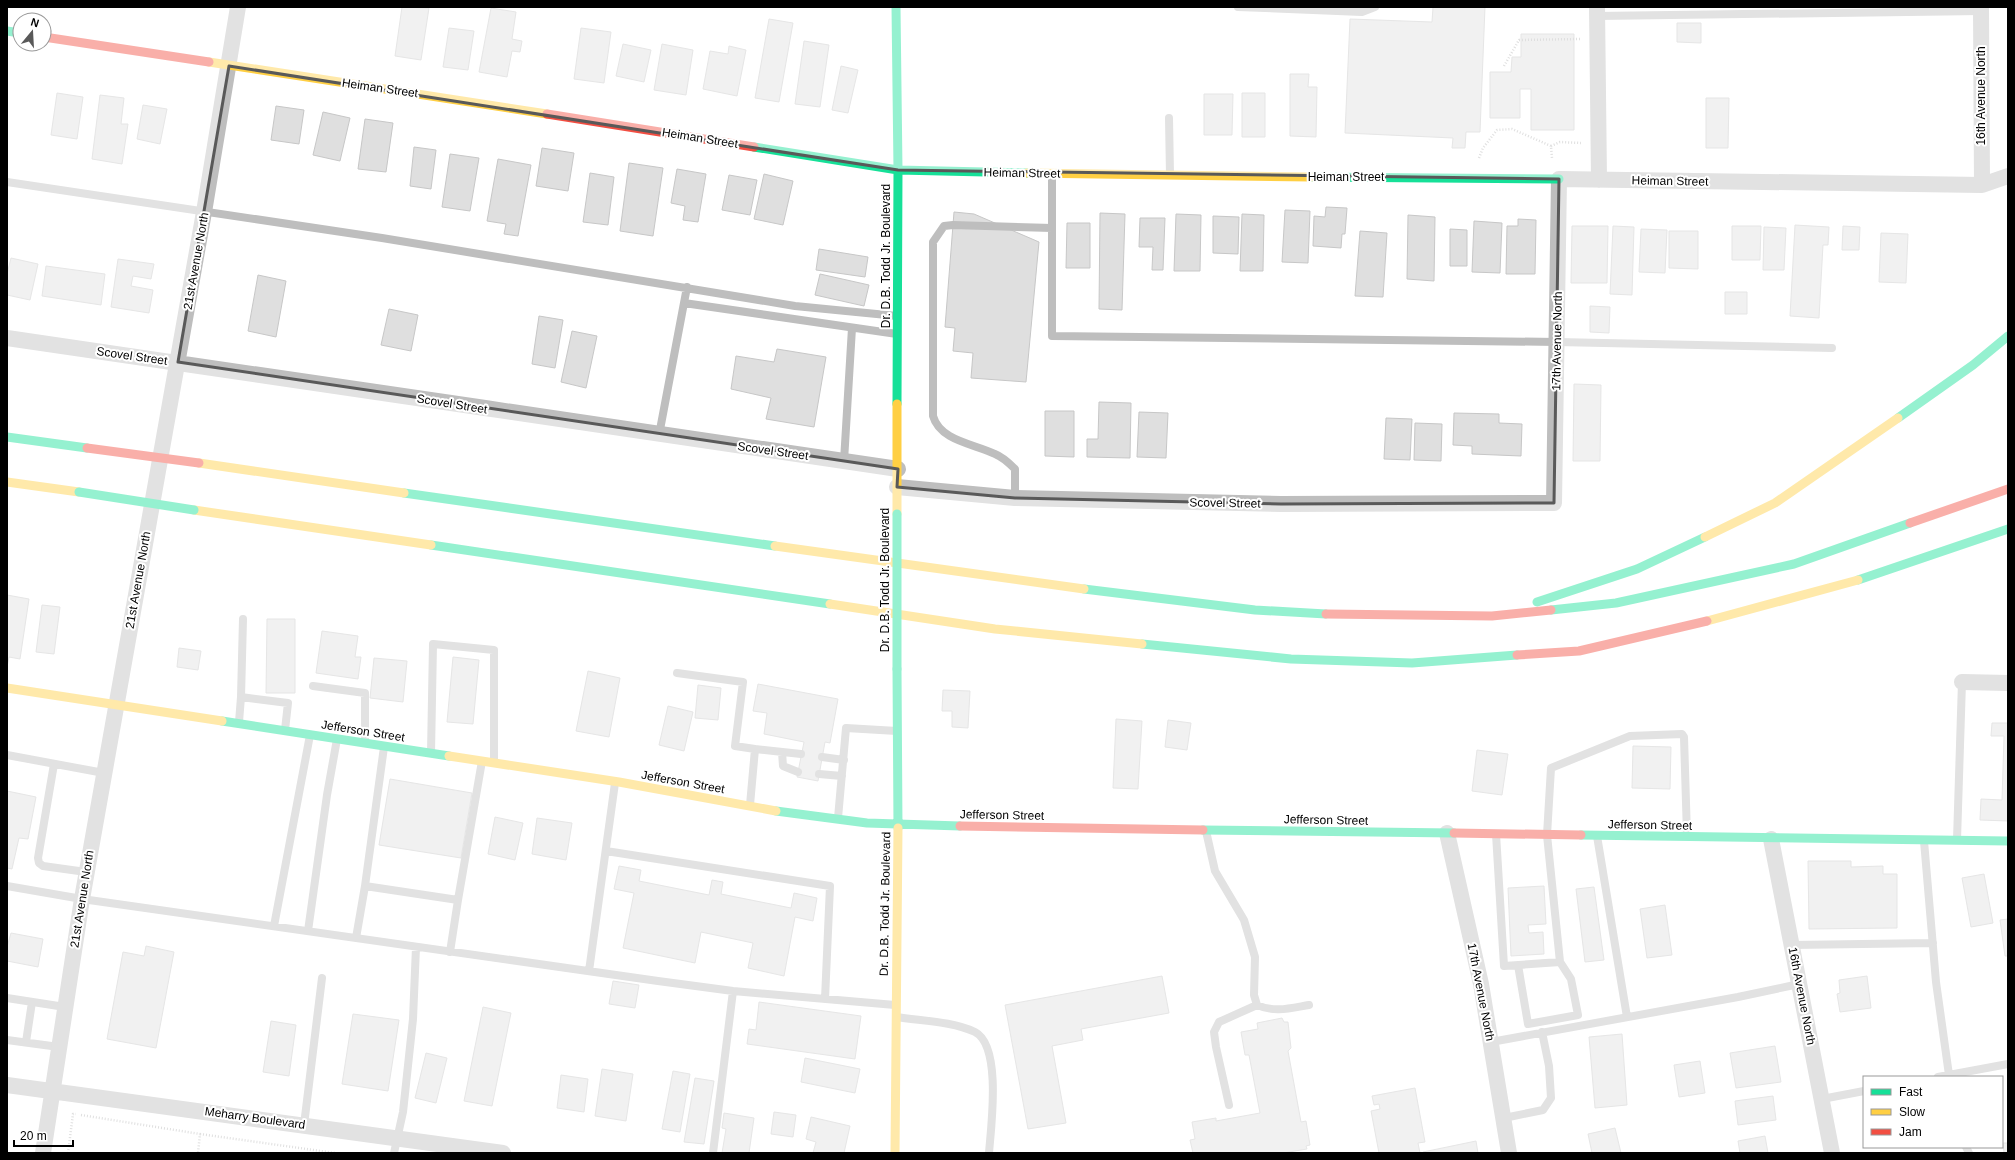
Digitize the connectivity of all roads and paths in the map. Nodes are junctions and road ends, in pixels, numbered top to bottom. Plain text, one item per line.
1 (238, 7) edge
2 (896, 7) edge
3 (1238, 7) edge
4 (1375, 7) edge
5 (1981, 9) edge
6 (1597, 12) edge
7 (52, 38) edge
8 (1582, 39) dead end
9 (229, 66) junction
10 (1504, 66) dead end
11 (1169, 118) dead end
12 (1581, 142) dead end
13 (1551, 146) junction
14 (1478, 160) dead end
15 (1552, 160) dead end
16 (898, 170) junction
17 (1052, 174) junction
18 (1170, 176) junction
19 (2008, 176) edge
20 (1559, 178) junction
21 (1599, 180) junction
22 (7, 182) edge
23 (1982, 185) junction
24 (204, 212) junction
25 (1052, 228) junction
26 (686, 287) junction
27 (684, 303) junction
28 (898, 316) junction
29 (852, 328) junction
30 (898, 334) junction
31 (2008, 336) edge
32 (7, 338) edge
33 (1557, 342) junction
34 (1832, 348) dead end
35 (178, 362) junction
36 (660, 435) junction
37 (7, 437) edge
38 (844, 461) junction
39 (898, 469) junction
40 (7, 482) edge
41 (897, 487) junction
42 (2008, 489) edge
43 (1015, 498) junction
44 (1554, 503) joint
45 (2008, 529) edge
46 (1492, 616) junction
47 (242, 619) dead end
48 (677, 674) dead end
49 (1962, 682) joint
50 (2008, 683) edge
51 (313, 686) dead end
52 (7, 688) edge
53 (241, 697) junction
54 (116, 704) junction
55 (239, 724) junction
56 (285, 731) junction
57 (898, 731) junction
58 (310, 734) junction
59 (337, 739) junction
60 (365, 743) junction
61 (384, 746) junction
62 (755, 749) junction
63 (782, 752) junction
64 (430, 753) junction
65 (801, 754) dead end
66 (7, 756) edge
67 (822, 757) dead end
68 (844, 760) junction
69 (482, 761) junction
70 (494, 763) junction
71 (54, 764) junction
72 (798, 772) dead end
73 (104, 773) junction
74 (819, 774) dead end
75 (842, 776) junction
76 (615, 782) junction
77 (750, 806) junction
78 (838, 819) junction
79 (898, 825) junction
80 (1206, 830) junction
81 (1447, 833) junction
82 (1496, 834) junction
83 (1547, 835) junction
84 (1597, 836) junction
85 (1687, 837) junction
86 (1771, 839) junction
87 (1924, 840) junction
88 (1957, 841) junction
89 (2008, 841) edge
90 (606, 851) junction
91 (86, 872) junction
92 (7, 886) edge
93 (365, 886) junction
94 (82, 899) junction
95 (458, 900) junction
96 (274, 926) junction
97 (308, 932) junction
98 (356, 938) junction
99 (1932, 943) junction
100 (1792, 945) junction
101 (416, 947) junction
102 (450, 952) junction
103 (1560, 962) junction
104 (1518, 965) junction
105 (589, 971) junction
106 (322, 978) dead end
107 (1799, 984) junction
108 (733, 991) junction
109 (7, 998) edge
110 (825, 999) junction
111 (32, 1002) junction
112 (1257, 1004) junction
113 (896, 1005) junction
114 (1309, 1005) dead end
115 (65, 1007) junction
116 (1578, 1015) junction
117 (896, 1017) junction
118 (1627, 1017) junction
119 (1528, 1024) junction
120 (1580, 1025) junction
121 (1542, 1032) junction
122 (1530, 1035) junction
123 (7, 1040) edge
124 (26, 1042) junction
125 (1491, 1042) junction
126 (59, 1047) junction
127 (2008, 1064) edge
128 (1948, 1075) junction
129 (1943, 1076) edge
130 (7, 1086) edge
131 (1863, 1091) edge
132 (52, 1092) junction
133 (1822, 1099) junction
134 (1229, 1105) dead end
135 (1504, 1118) junction
136 (304, 1125) junction
137 (200, 1134) junction
138 (396, 1145) edge
139 (43, 1153) edge
140 (68, 1153) edge
141 (198, 1153) edge
142 (335, 1153) edge
143 (502, 1153) edge
144 (713, 1153) edge
145 (895, 1153) edge
146 (989, 1153) edge
147 (1510, 1153) edge
148 (1832, 1153) edge

1 - 9 street, 21st Avenue North
2 - 16 main road, Dr. D.B. Todd Jr. Boulevard
3 - 4 lane
5 - 6 lane
5 - 23 street, 16th Avenue North
6 - 21 street
7 - 9 main road, Heiman Street
8 - 10 path
9 - 16 main road, Heiman Street
9 - 24 street, 21st Avenue North
11 - 18 lane
12 - 13 path
13 - 14 path
13 - 15 path
16 - 17 main road, Heiman Street
16 - 28 main road, Dr. D.B. Todd Jr. Boulevard
17 - 18 main road, Heiman Street
17 - 25 lane
18 - 20 main road, Heiman Street
19 - 23 street, Heiman Street
20 - 21 street, Heiman Street
20 - 33 street, 17th Avenue North
21 - 23 street, Heiman Street
22 - 24 lane
24 - 26 lane
24 - 35 street, 21st Avenue North
25 - 33 lane
25 - 43 lane
26 - 27 lane
26 - 28 lane
27 - 29 lane
27 - 36 lane
28 - 30 main road, Dr. D.B. Todd Jr. Boulevard
29 - 30 lane
29 - 38 lane
30 - 39 main road, Dr. D.B. Todd Jr. Boulevard
31 - 46 main road
32 - 35 street, Scovel Street
33 - 34 lane
33 - 44 street, 17th Avenue North
35 - 36 street, Scovel Street
35 - 54 street, 21st Avenue North
36 - 38 street, Scovel Street
37 - 46 main road, bridge
38 - 39 street, Scovel Street
39 - 41 main road, Dr. D.B. Todd Jr. Boulevard
40 - 45 main road, bridge
41 - 43 street, Scovel Street
41 - 57 main road, Dr. D.B. Todd Jr. Boulevard, bridge
42 - 46 main road
43 - 44 street, Scovel Street
47 - 53 lane
48 - 62 lane
49 - 50 street
49 - 88 lane
51 - 60 lane
52 - 54 main road, Jefferson Street
53 - 55 lane
53 - 56 lane
54 - 55 main road, Jefferson Street
54 - 73 street, 21st Avenue North
55 - 56 main road, Jefferson Street
56 - 58 main road, Jefferson Street
57 - 68 lane
57 - 79 main road, Dr. D.B. Todd Jr. Boulevard
58 - 59 main road, Jefferson Street
58 - 96 lane
59 - 60 main road, Jefferson Street
59 - 97 lane
60 - 61 main road, Jefferson Street
61 - 64 main road, Jefferson Street
61 - 93 lane
62 - 63 lane
62 - 77 lane
63 - 65 lane
63 - 72 lane
64 - 69 main road, Jefferson Street
64 - 70 lane
66 - 71 lane
67 - 68 lane
68 - 75 lane
69 - 70 main road, Jefferson Street
69 - 95 lane
70 - 76 main road, Jefferson Street
71 - 73 lane
71 - 91 lane
73 - 91 street, 21st Avenue North
74 - 75 lane
75 - 78 lane
76 - 77 main road, Jefferson Street
76 - 90 lane
77 - 78 main road, Jefferson Street
78 - 79 main road, Jefferson Street
79 - 80 main road, Jefferson Street
79 - 113 main road, Dr. D.B. Todd Jr. Boulevard
80 - 81 main road, Jefferson Street
80 - 112 lane
81 - 82 main road, Jefferson Street
81 - 125 street, 17th Avenue North
82 - 83 main road, Jefferson Street
82 - 104 lane
83 - 84 main road, Jefferson Street
83 - 85 lane
83 - 103 lane
84 - 85 main road, Jefferson Street
84 - 118 lane
85 - 86 main road, Jefferson Street
86 - 87 main road, Jefferson Street
86 - 100 street, 16th Avenue North
87 - 88 main road, Jefferson Street
87 - 99 lane
88 - 89 main road, Jefferson Street
90 - 105 lane
90 - 110 lane
91 - 94 street, 21st Avenue North
92 - 94 lane
93 - 95 lane
93 - 98 lane
94 - 96 lane
94 - 115 street, 21st Avenue North
95 - 102 lane
96 - 97 lane
97 - 98 lane
98 - 101 lane
99 - 100 lane
99 - 128 lane
100 - 107 street, 16th Avenue North
101 - 102 lane
101 - 138 lane
102 - 105 lane
103 - 104 lane
103 - 116 lane
104 - 119 lane
105 - 108 lane
106 - 136 lane
107 - 118 lane
107 - 133 street, 16th Avenue North
108 - 110 lane
108 - 144 lane
109 - 111 lane
110 - 113 lane
111 - 115 lane
111 - 124 lane
112 - 114 lane
112 - 134 lane
113 - 117 main road, Dr. D.B. Todd Jr. Boulevard
115 - 126 street, 21st Avenue North
116 - 119 lane
116 - 120 lane
117 - 145 main road, Dr. D.B. Todd Jr. Boulevard
117 - 146 lane
118 - 120 lane
119 - 122 lane
120 - 121 lane
121 - 122 lane
121 - 135 lane
122 - 125 lane
123 - 124 lane
124 - 126 lane
125 - 135 street, 17th Avenue North
126 - 132 street, 21st Avenue North
127 - 128 lane
128 - 129 lane
130 - 132 street, Meharry Boulevard
131 - 133 lane
132 - 136 street, Meharry Boulevard
132 - 139 street, 21st Avenue North
133 - 148 street, 16th Avenue North
135 - 147 street, 17th Avenue North
136 - 138 street, Meharry Boulevard
137 - 140 path
137 - 141 path
137 - 142 path
138 - 143 street, Meharry Boulevard

